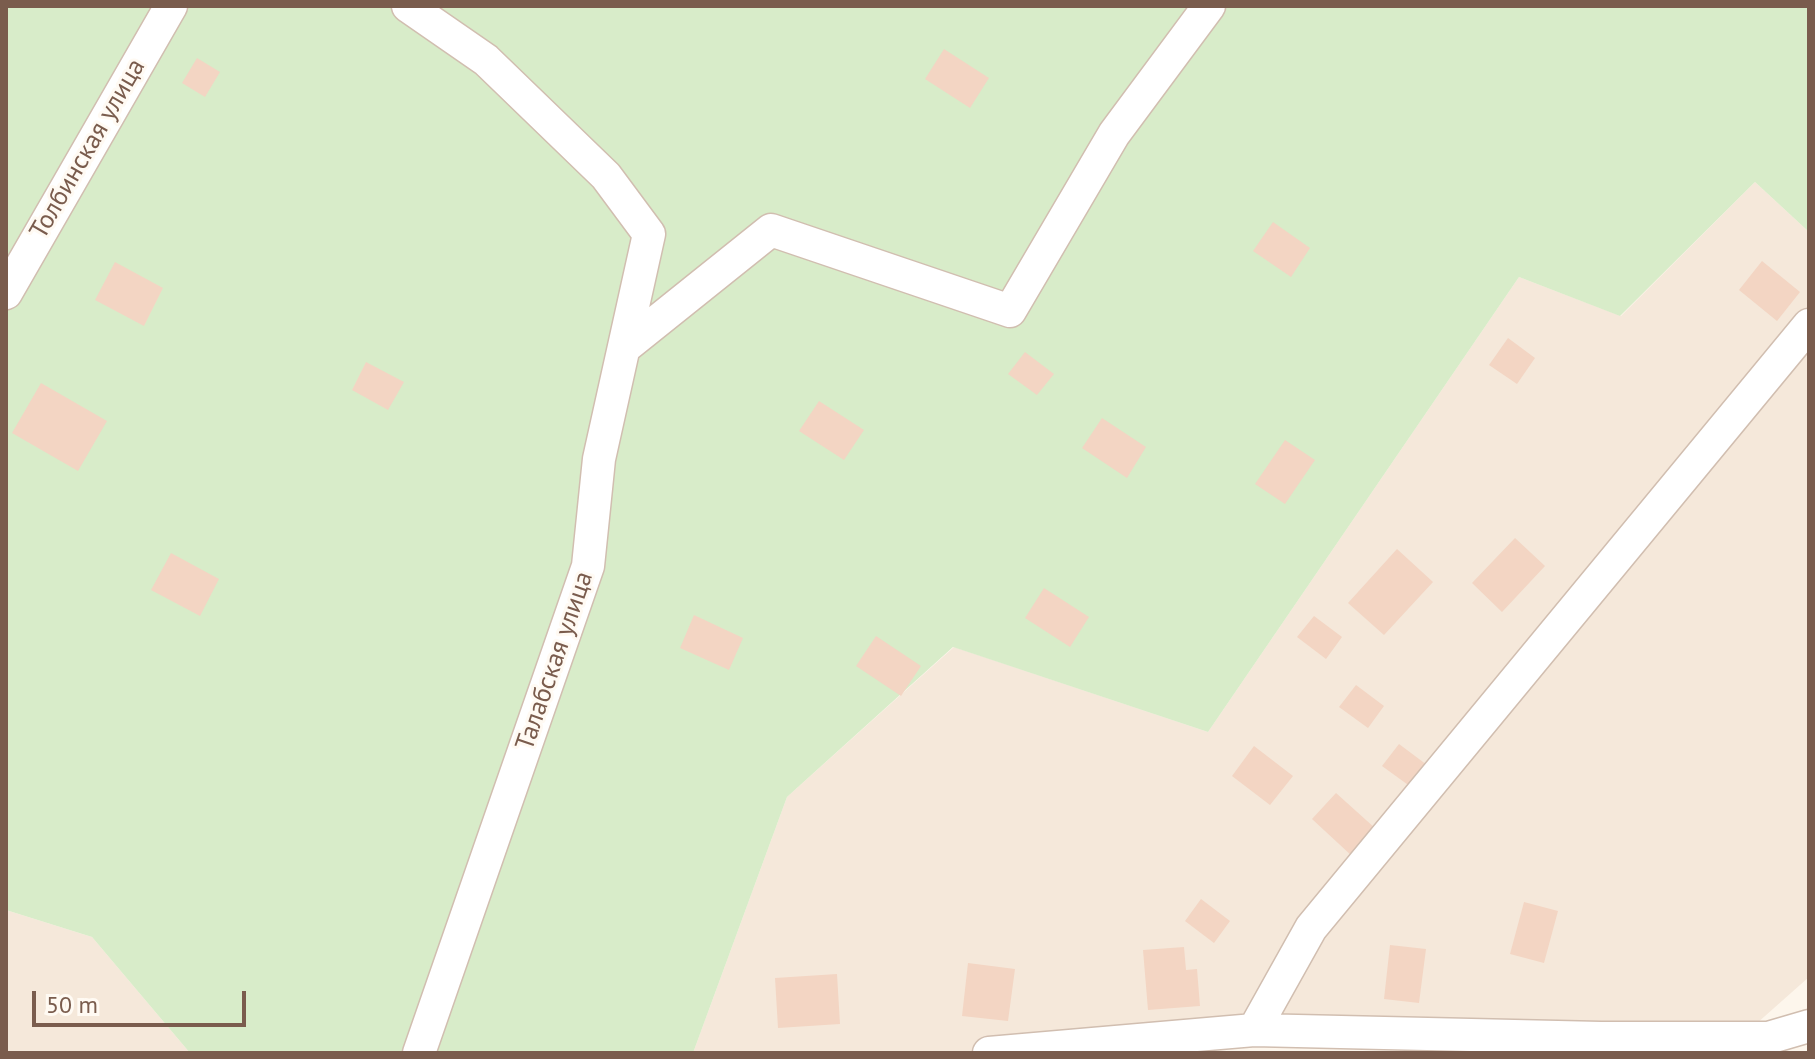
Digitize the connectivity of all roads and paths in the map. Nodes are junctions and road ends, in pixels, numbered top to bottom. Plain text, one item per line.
1 (171, 6) edge
2 (408, 6) edge
3 (1209, 6) edge
4 (6, 293) edge
5 (1809, 325) edge
6 (625, 347) junction
7 (1809, 1026) edge
8 (1254, 1030) junction
9 (1601, 1045) edge
10 (419, 1053) edge
11 (989, 1053) edge

1 - 4 street, Толбинская улица
2 - 6 street, Талабская улица
3 - 6 street
5 - 8 street
6 - 10 street, Талабская улица
7 - 9 street
8 - 9 street
8 - 11 street

